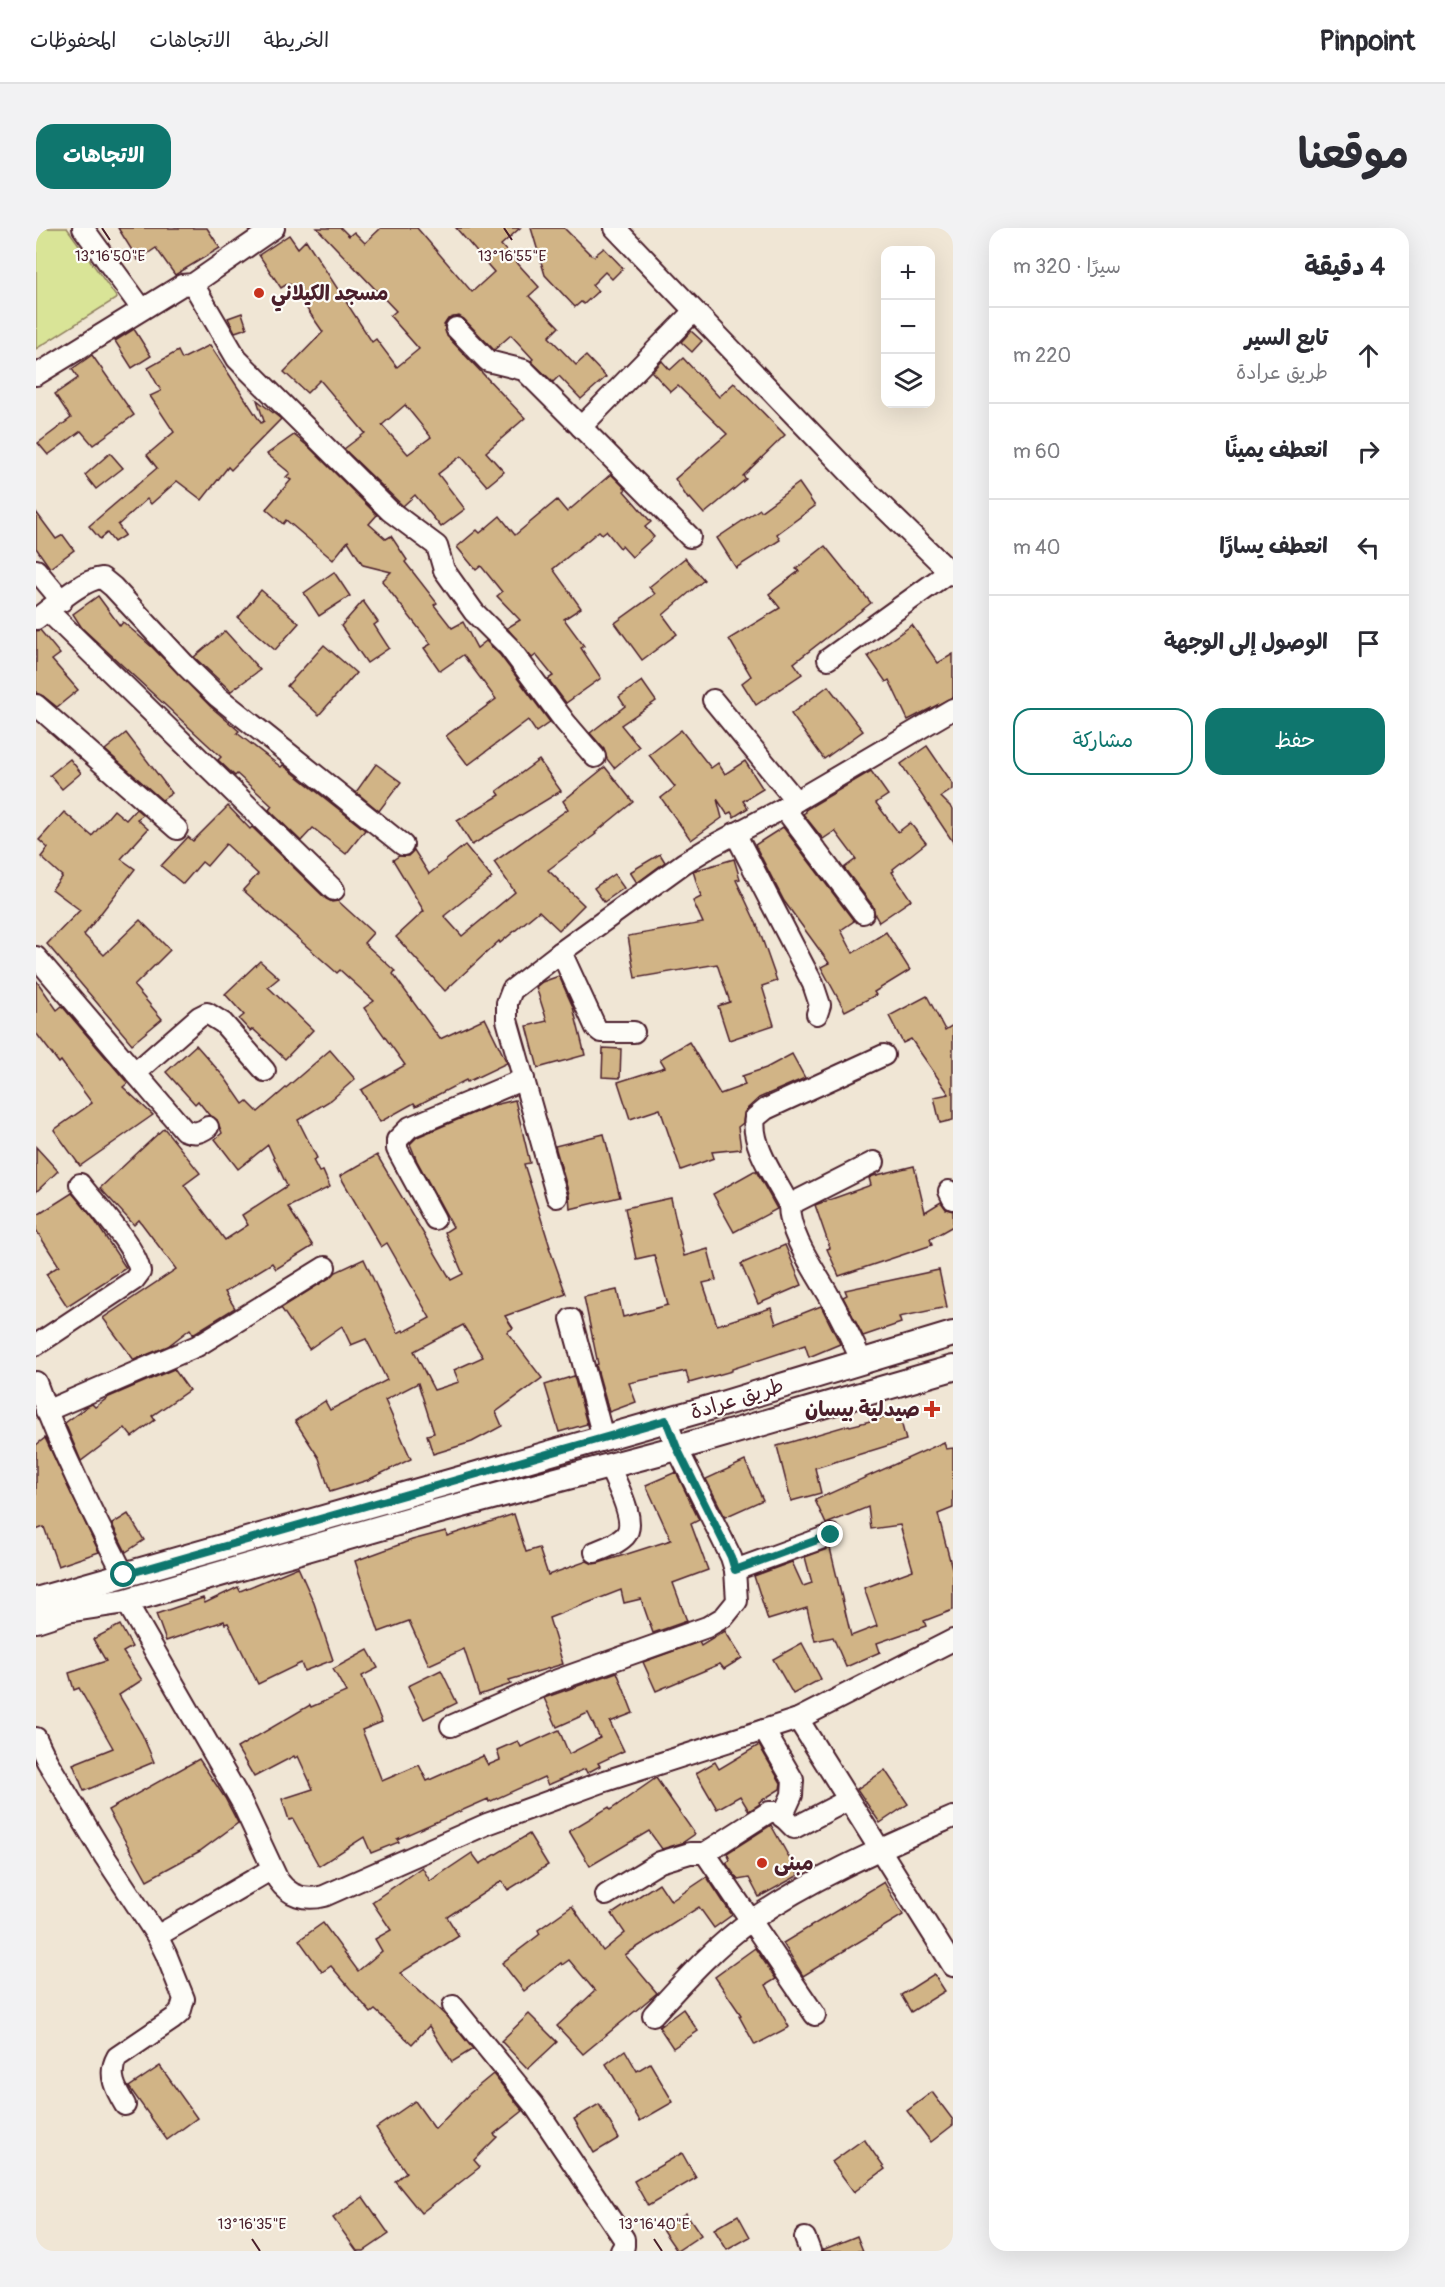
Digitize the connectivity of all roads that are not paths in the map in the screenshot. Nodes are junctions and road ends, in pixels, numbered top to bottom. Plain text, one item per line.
1 (83, 228) edge
2 (274, 228) edge
3 (615, 228) edge
4 (193, 285) junction
5 (142, 309) junction
6 (694, 311) junction
7 (456, 328) dead end
8 (36, 375) edge
9 (581, 427) junction
10 (690, 537) dead end
11 (36, 570) edge
12 (951, 573) edge
13 (49, 610) edge
14 (828, 659) dead end
15 (713, 700) dead end
16 (36, 705) edge
17 (953, 709) edge
18 (595, 757) dead end
19 (790, 804) junction
20 (177, 829) dead end
21 (735, 833) junction
22 (403, 845) dead end
23 (334, 890) dead end
24 (863, 912) dead end
25 (561, 952) junction
26 (36, 957) edge
27 (817, 1014) dead end
28 (634, 1032) dead end
29 (884, 1055) dead end
30 (265, 1071) dead end
31 (135, 1073) junction
32 (524, 1078) junction
33 (208, 1127) dead end
34 (874, 1162) dead end
35 (80, 1184) dead end
36 (557, 1197) dead end
37 (789, 1205) junction
38 (435, 1219) dead end
39 (325, 1267) dead end
40 (571, 1319) dead end
41 (953, 1334) edge
42 (36, 1345) edge
43 (862, 1361) junction
44 (953, 1368) edge
45 (36, 1382) edge
46 (712, 1407) junction
47 (46, 1411) junction
48 (666, 1420) junction
49 (722, 1435) junction
50 (603, 1437) junction
51 (677, 1448) junction
52 (609, 1466) junction
53 (831, 1535) dead end
54 (595, 1552) dead end
55 (735, 1570) junction
56 (124, 1575) junction
57 (36, 1600) edge
58 (126, 1600) junction
59 (36, 1620) edge
60 (953, 1640) edge
61 (798, 1719) junction
62 (451, 1726) dead end
63 (764, 1730) junction
64 (36, 1738) edge
65 (848, 1800) junction
66 (782, 1817) junction
67 (953, 1817) edge
68 (878, 1850) junction
69 (705, 1853) junction
70 (272, 1869) junction
71 (606, 1895) dead end
72 (752, 1920) junction
73 (157, 1936) junction
74 (953, 1966) edge
75 (453, 2006) dead end
76 (653, 2015) dead end
77 (815, 2015) dead end
78 (125, 2105) dead end
79 (621, 2251) edge

1 - 5 street
2 - 4 street
3 - 6 street
4 - 5 street
4 - 18 street
5 - 8 street
6 - 9 street
6 - 12 street
7 - 9 street
9 - 10 street
11 - 13 street
12 - 14 street
13 - 22 street
13 - 23 street
15 - 19 street
16 - 20 street
17 - 19 street
19 - 21 street
19 - 24 street
21 - 25 street
21 - 27 street
25 - 28 street
25 - 32 street
26 - 31 street
29 - 37 street
30 - 31 street
31 - 33 street
32 - 36 street
32 - 38 street
34 - 37 street
35 - 42 street
37 - 43 street
39 - 47 street
40 - 50 street
41 - 43 main road, طريق عرادة
43 - 46 main road, طريق عرادة
44 - 49 main road
45 - 47 street
46 - 48 main road, طريق عرادة
46 - 49 main road
47 - 56 street
48 - 50 main road, طريق عرادة
48 - 51 street
49 - 51 main road
50 - 56 main road, طريق عرادة
51 - 52 main road
51 - 55 street
52 - 54 street
52 - 58 main road
53 - 55 street
55 - 62 street
56 - 57 main road, طريق عرادة
58 - 59 main road
58 - 70 street
60 - 61 street
61 - 63 street
61 - 65 street
63 - 66 street
63 - 70 street
64 - 73 street
65 - 66 street
65 - 68 street
66 - 69 street
67 - 68 street
68 - 72 street
68 - 74 street
69 - 71 street
69 - 72 street
70 - 73 street
72 - 76 street
72 - 77 street
73 - 78 street
75 - 79 street

